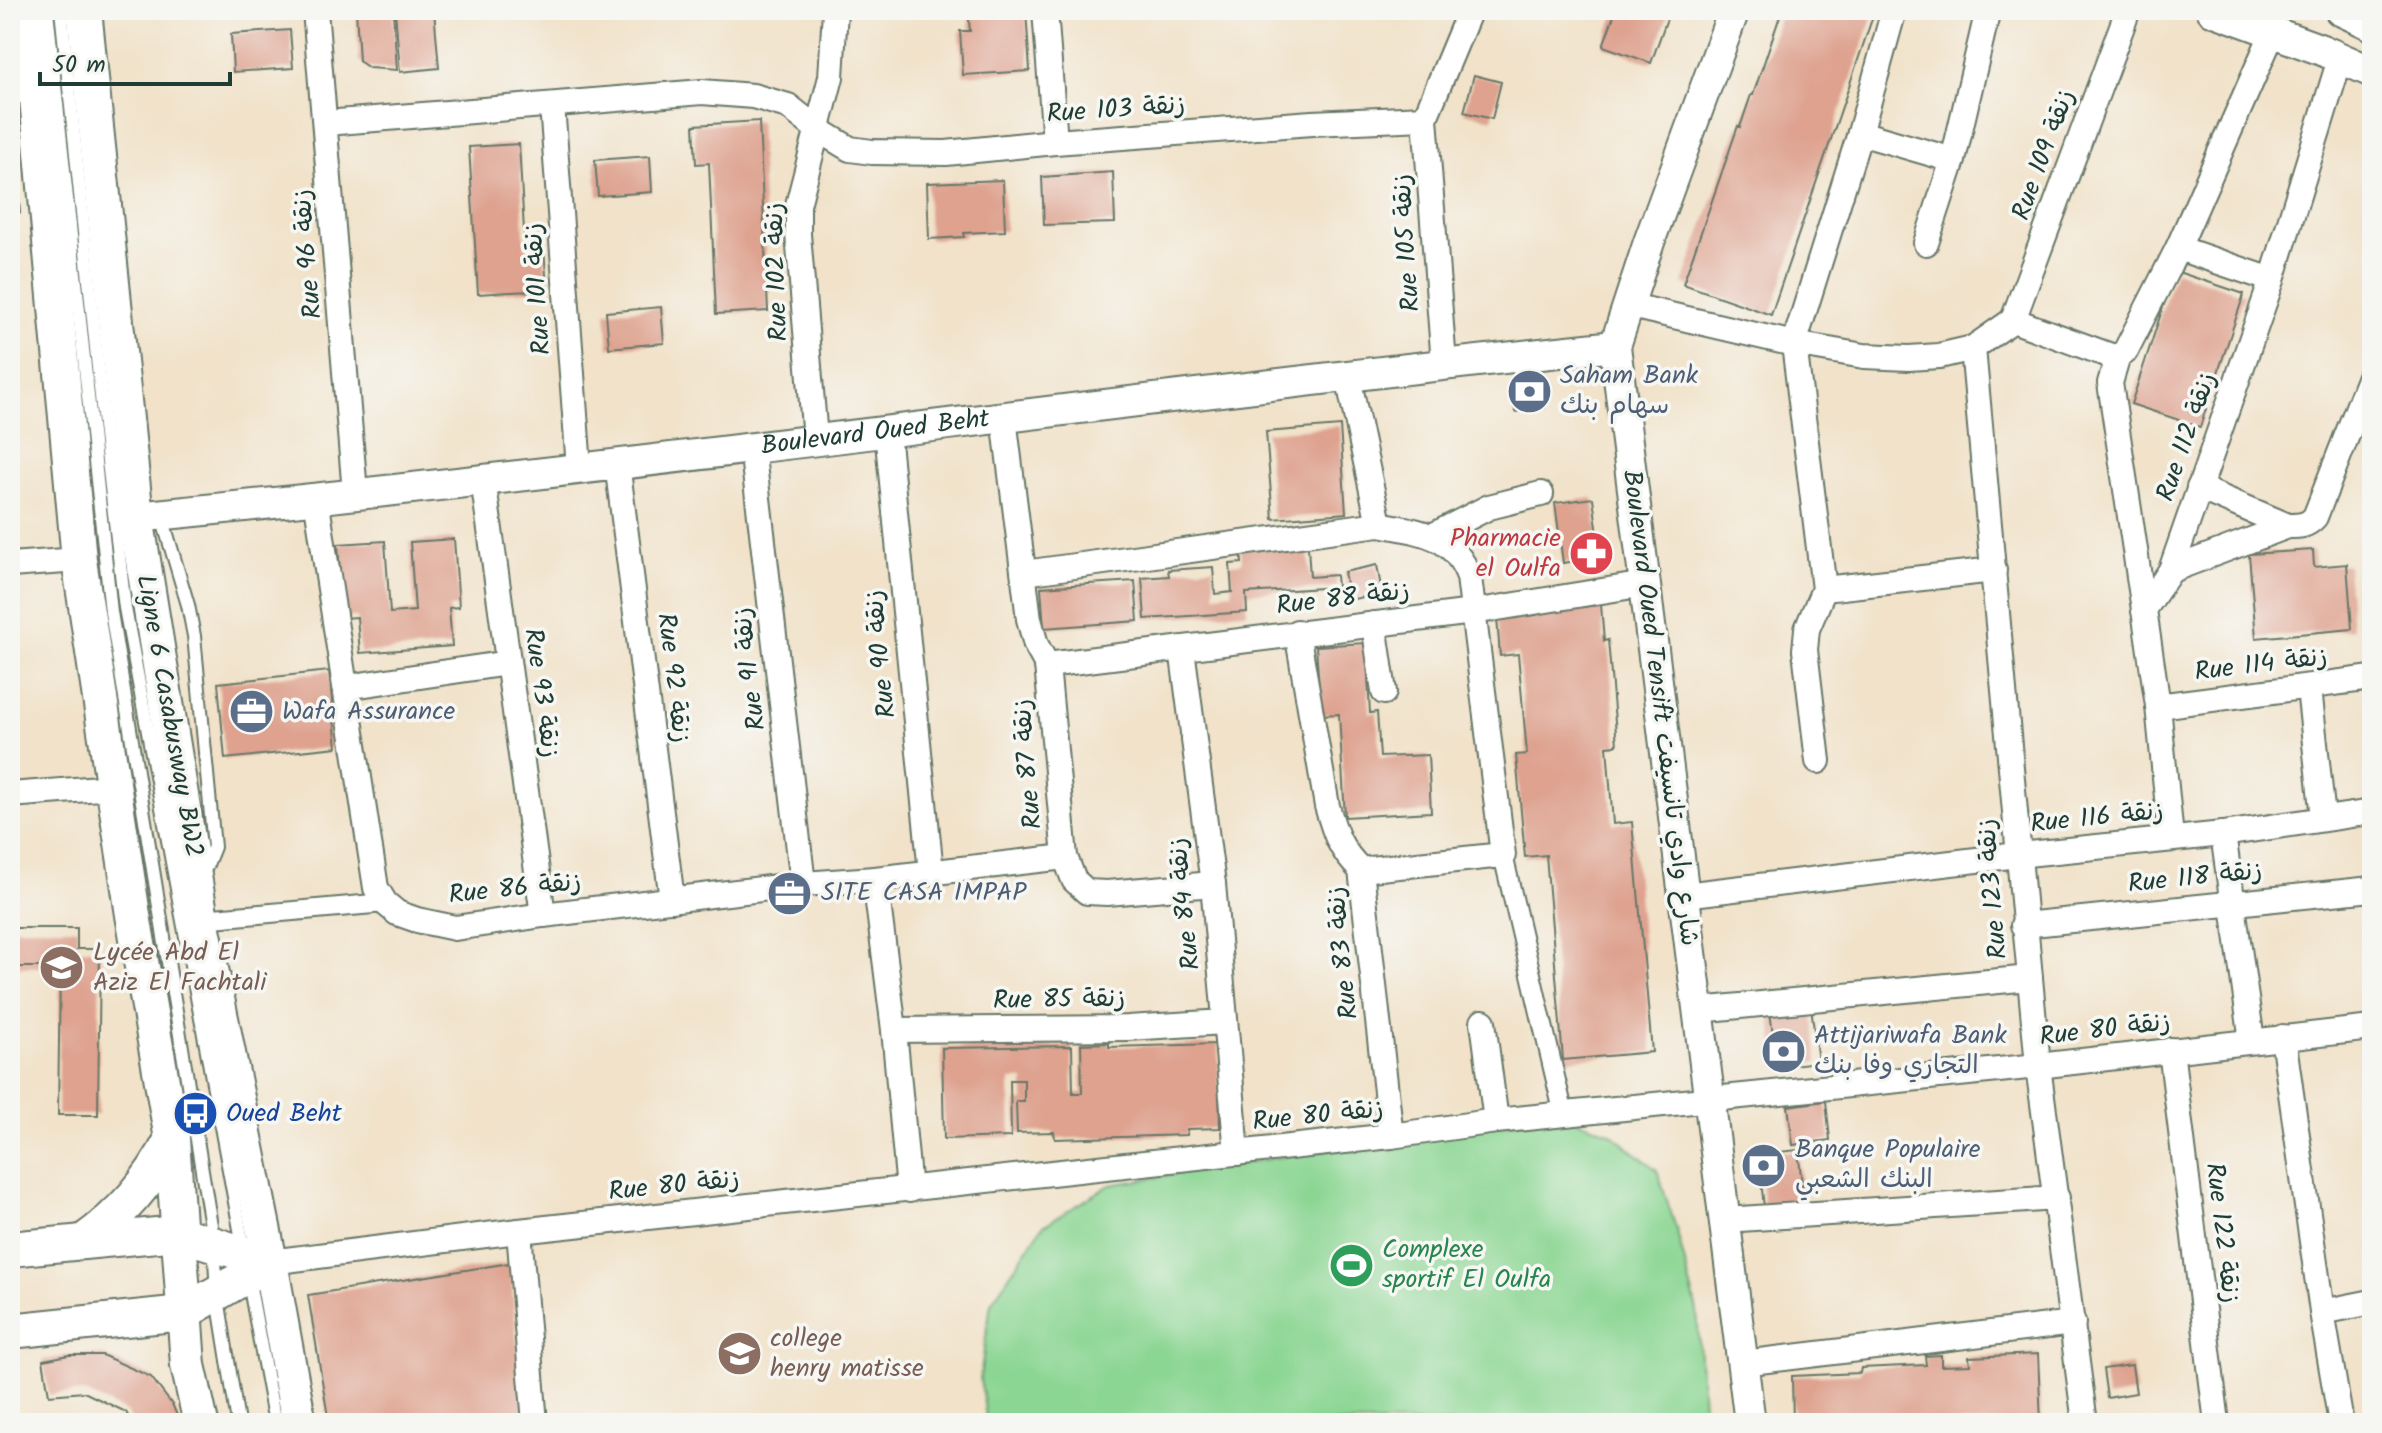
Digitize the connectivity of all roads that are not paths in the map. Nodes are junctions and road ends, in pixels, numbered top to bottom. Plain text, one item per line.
1 (29, 10) edge
2 (47, 10) edge
3 (61, 10) edge
4 (84, 10) edge
5 (315, 10) edge
6 (835, 10) edge
7 (1045, 10) edge
8 (1470, 10) edge
9 (1734, 10) edge
10 (1894, 10) edge
11 (1988, 10) edge
12 (2128, 10) edge
13 (2212, 10) edge
14 (2340, 10) edge
15 (2372, 25) edge
16 (2273, 32) junction
17 (2340, 59) junction
18 (2372, 72) edge
19 (23, 90) edge
20 (552, 105) junction
21 (1425, 118) junction
22 (326, 123) junction
23 (817, 129) junction
24 (1860, 133) junction
25 (1055, 142) junction
26 (1953, 160) junction
27 (1926, 243) dead end
28 (2178, 248) junction
29 (2272, 280) junction
30 (1627, 305) junction
31 (2013, 320) junction
32 (1794, 344) junction
33 (1615, 346) junction
34 (1973, 348) junction
35 (2118, 356) junction
36 (1444, 364) junction
37 (2372, 371) edge
38 (1348, 377) junction
39 (1004, 418) junction
40 (887, 432) junction
41 (815, 439) junction
42 (752, 447) junction
43 (617, 463) junction
44 (579, 468) junction
45 (483, 479) junction
46 (2199, 488) junction
47 (355, 493) junction
48 (1541, 494) dead end
49 (316, 498) junction
50 (149, 516) junction
51 (1379, 524) junction
52 (2294, 526) junction
53 (1434, 535) junction
54 (79, 560) junction
55 (10, 565) edge
56 (1994, 570) junction
57 (2171, 570) junction
58 (1024, 573) junction
59 (1645, 584) junction
60 (1824, 589) junction
61 (2144, 610) junction
62 (1473, 612) junction
63 (1374, 624) junction
64 (1297, 632) junction
65 (1182, 649) junction
66 (508, 663) junction
67 (1047, 665) junction
68 (2372, 678) edge
69 (346, 687) junction
70 (2309, 688) junction
71 (1384, 692) dead end
72 (2158, 706) junction
73 (1818, 761) dead end
74 (113, 787) junction
75 (10, 795) edge
76 (2372, 812) edge
77 (2323, 818) junction
78 (2223, 834) junction
79 (2171, 838) junction
80 (1503, 855) junction
81 (2018, 855) junction
82 (1065, 857) junction
83 (1361, 870) junction
84 (931, 872) junction
85 (875, 879) junction
86 (803, 884) junction
87 (1213, 884) junction
88 (2372, 889) edge
89 (1684, 895) junction
90 (672, 900) junction
91 (2233, 902) junction
92 (385, 903) junction
93 (543, 915) junction
94 (201, 919) junction
95 (2023, 925) junction
96 (2030, 978) junction
97 (1699, 1010) junction
98 (1225, 1022) junction
99 (1483, 1022) dead end
100 (2372, 1028) edge
101 (894, 1030) junction
102 (2283, 1037) junction
103 (2252, 1041) junction
104 (2171, 1050) junction
105 (2038, 1066) junction
106 (1710, 1101) junction
107 (1564, 1115) junction
108 (1496, 1121) junction
109 (1391, 1136) junction
110 (172, 1139) junction
111 (1237, 1153) junction
112 (909, 1190) junction
113 (2057, 1198) junction
114 (1725, 1220) junction
115 (519, 1231) junction
116 (178, 1233) junction
117 (83, 1242) junction
118 (10, 1249) edge
119 (244, 1259) junction
120 (217, 1292) junction
121 (2372, 1302) edge
122 (2322, 1312) junction
123 (183, 1313) junction
124 (2073, 1323) junction
125 (10, 1331) edge
126 (1743, 1363) junction
127 (201, 1423) edge
128 (238, 1423) edge
129 (275, 1423) edge
130 (299, 1423) edge
131 (535, 1423) edge
132 (1750, 1423) edge
133 (2085, 1423) edge
134 (2217, 1423) edge
135 (2341, 1423) edge

1 - 19 main road
2 - 119 lane, Ligne 6 Casabusway BW2
3 - 119 lane, Ligne 6 Casabusway BW2
4 - 50 main road
5 - 22 street, Rue 96 زنقة
6 - 23 street, Rue 102 زنقة
7 - 25 street
8 - 21 street
9 - 30 street, Boulevard Oued Tensift شارع وادي تانسيفت
10 - 24 street
11 - 26 street
12 - 31 street, Rue 109 زنقة
13 - 16 street
14 - 15 street
16 - 17 street
16 - 28 street
17 - 18 street
17 - 29 street, Rue 112 زنقة
19 - 54 main road
20 - 22 street, Rue 103 زنقة
20 - 23 street, Rue 103 زنقة
20 - 44 street, Rue 101 زنقة
21 - 25 street, Rue 103 زنقة
21 - 36 street, Rue 105 زنقة
22 - 47 street, Rue 96 زنقة
23 - 25 street, Rue 103 زنقة
23 - 41 street, Rue 102 زنقة
24 - 26 street
24 - 32 street
26 - 27 street
28 - 29 street
28 - 35 street
29 - 46 street, Rue 112 زنقة
30 - 32 street
30 - 33 street, Boulevard Oued Tensift شارع وادي تانسيفت
31 - 34 street
31 - 35 street
32 - 34 street
32 - 60 street
33 - 36 street, Boulevard Oued Beht
33 - 59 street, Boulevard Oued Tensift شارع وادي تانسيفت
34 - 56 street, Rue 123 زنقة
35 - 61 street
36 - 38 street, Boulevard Oued Beht
37 - 52 street
38 - 39 street, Boulevard Oued Beht
38 - 51 street
39 - 40 street, Boulevard Oued Beht
39 - 58 street, Rue 87 زنقة
40 - 41 street, Boulevard Oued Beht
40 - 84 street, Rue 90 زنقة
41 - 42 street, Boulevard Oued Beht
42 - 43 street, Boulevard Oued Beht
42 - 86 street, Rue 91 زنقة
43 - 44 street, Boulevard Oued Beht
43 - 90 street, Rue 92 زنقة
44 - 45 street, Boulevard Oued Beht
45 - 47 street, Boulevard Oued Beht
45 - 66 street, Rue 93 زنقة
46 - 52 street
46 - 57 street, Rue 112 زنقة
47 - 49 street, Boulevard Oued Beht
48 - 53 street
49 - 50 street, Boulevard Oued Beht
49 - 69 street
50 - 94 main road
51 - 53 street
51 - 58 street
52 - 57 street
53 - 62 street
54 - 55 street
54 - 74 main road
56 - 60 street
56 - 81 street, Rue 123 زنقة
57 - 61 street, Rue 112 زنقة
58 - 67 street, Rue 87 زنقة
59 - 62 street, Rue 88 زنقة
59 - 89 street, Boulevard Oued Tensift شارع وادي تانسيفت
60 - 73 street
61 - 72 street
62 - 63 street, Rue 88 زنقة
62 - 80 street
63 - 64 street, Rue 88 زنقة
63 - 71 street
64 - 65 street, Rue 88 زنقة
64 - 83 street, Rue 83 زنقة
65 - 67 street, Rue 88 زنقة
65 - 87 street, Rue 84 زنقة
66 - 69 street
66 - 93 street, Rue 93 زنقة
67 - 82 street, Rue 87 زنقة
68 - 70 street, Rue 114 زنقة
69 - 92 street
70 - 72 street, Rue 114 زنقة
70 - 77 street
72 - 79 street
74 - 75 street
74 - 110 main road
76 - 77 street, Rue 116 زنقة
77 - 78 street, Rue 116 زنقة
78 - 79 street, Rue 116 زنقة
78 - 91 street
79 - 81 street, Rue 116 زنقة
80 - 83 street
80 - 107 street
81 - 89 street, Rue 116 زنقة
81 - 95 street, Rue 123 زنقة
82 - 84 street, Rue 86 زنقة
82 - 87 street
83 - 109 street, Rue 83 زنقة
84 - 85 street, Rue 86 زنقة
85 - 86 street, Rue 86 زنقة
85 - 101 street
86 - 90 street, Rue 86 زنقة
87 - 98 street, Rue 84 زنقة
88 - 91 street, Rue 118 زنقة
89 - 97 street, Boulevard Oued Tensift شارع وادي تانسيفت
90 - 93 street, Rue 86 زنقة
91 - 95 street, Rue 118 زنقة
91 - 103 street
92 - 93 street, Rue 86 زنقة
92 - 94 street
94 - 119 main road
95 - 96 street, Rue 123 زنقة
96 - 97 street
96 - 105 street, Rue 123 زنقة
97 - 106 street, Boulevard Oued Tensift شارع وادي تانسيفت
98 - 101 street, Rue 85 زنقة
98 - 111 street, Rue 84 زنقة
99 - 108 street
100 - 102 street, Rue 80 زنقة
101 - 112 street
102 - 103 street, Rue 80 زنقة
102 - 122 street
103 - 104 street, Rue 80 زنقة
104 - 105 street, Rue 80 زنقة
104 - 134 street, Rue 122 زنقة
105 - 106 street, Rue 80 زنقة
105 - 113 street, Rue 123 زنقة
106 - 107 street, Rue 80 زنقة
106 - 114 street, Boulevard Oued Tensift شارع وادي تانسيفت
107 - 108 street, Rue 80 زنقة
108 - 109 street, Rue 80 زنقة
109 - 111 street, Rue 80 زنقة
110 - 116 main road
110 - 117 main road
111 - 112 street, Rue 80 زنقة
112 - 115 street, Rue 80 زنقة
113 - 114 street
113 - 124 street, Rue 123 زنقة
114 - 126 street, Boulevard Oued Tensift شارع وادي تانسيفت
115 - 119 street, Rue 80 زنقة
115 - 131 street
116 - 117 main road
116 - 119 main road
116 - 123 main road
117 - 118 main road
119 - 120 main road
119 - 129 lane, Ligne 6 Casabusway BW2
119 - 130 main road
120 - 123 main road
120 - 128 lane
121 - 122 street
122 - 135 street
123 - 125 main road
123 - 127 main road
124 - 126 street
124 - 133 street, Rue 123 زنقة
126 - 132 street, Boulevard Oued Tensift شارع وادي تانسيفت

